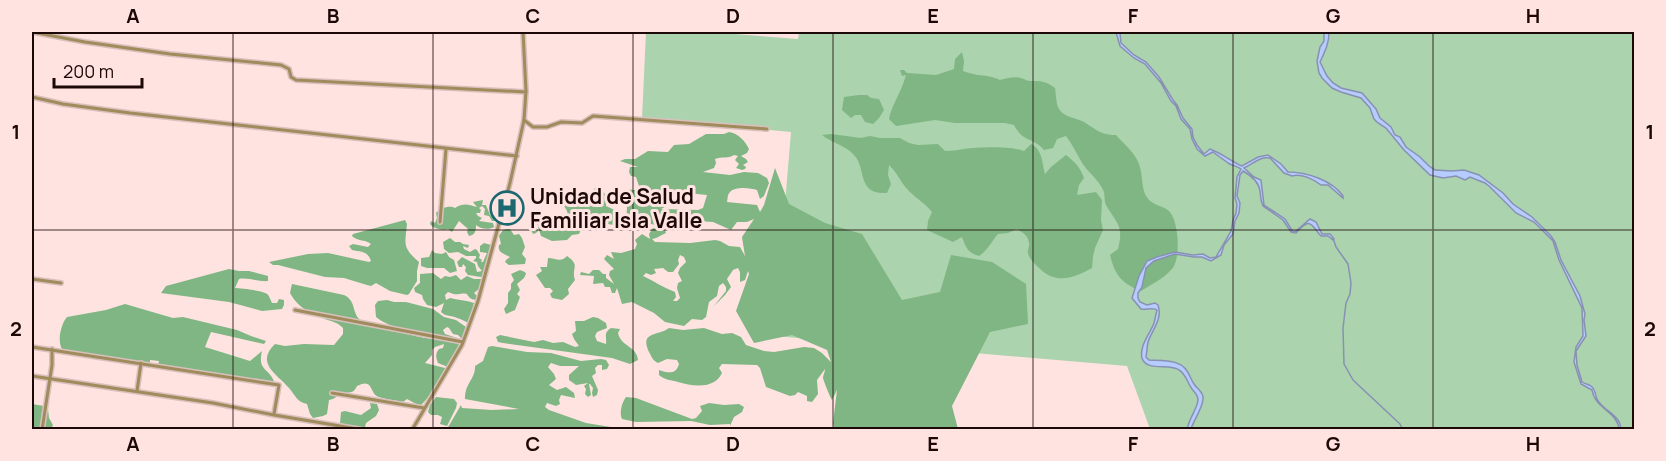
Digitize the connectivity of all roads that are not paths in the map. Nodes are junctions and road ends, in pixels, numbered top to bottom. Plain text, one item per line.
1 (32, 32) edge
2 (523, 32) edge
3 (526, 92) junction
4 (32, 97) edge
5 (524, 120) junction
6 (767, 129) dead end
7 (446, 148) junction
8 (517, 156) junction
9 (440, 222) dead end
10 (32, 279) edge
11 (62, 283) dead end
12 (295, 310) dead end
13 (463, 342) junction
14 (32, 347) edge
15 (52, 349) junction
16 (141, 363) junction
17 (32, 376) edge
18 (51, 379) junction
19 (137, 392) junction
20 (332, 393) dead end
21 (424, 408) junction
22 (274, 415) junction
23 (42, 429) edge
24 (364, 429) edge
25 (412, 429) edge

1 - 3 street
2 - 3 street
3 - 5 street
4 - 7 street
5 - 6 street
5 - 8 street
7 - 8 street
7 - 9 street
8 - 13 street
10 - 11 street
12 - 13 street
13 - 21 street
14 - 15 street
15 - 16 street
15 - 18 street
16 - 19 street
16 - 22 street
17 - 18 street
18 - 19 street
18 - 23 street
19 - 22 street
20 - 21 street
21 - 25 street
22 - 24 street

